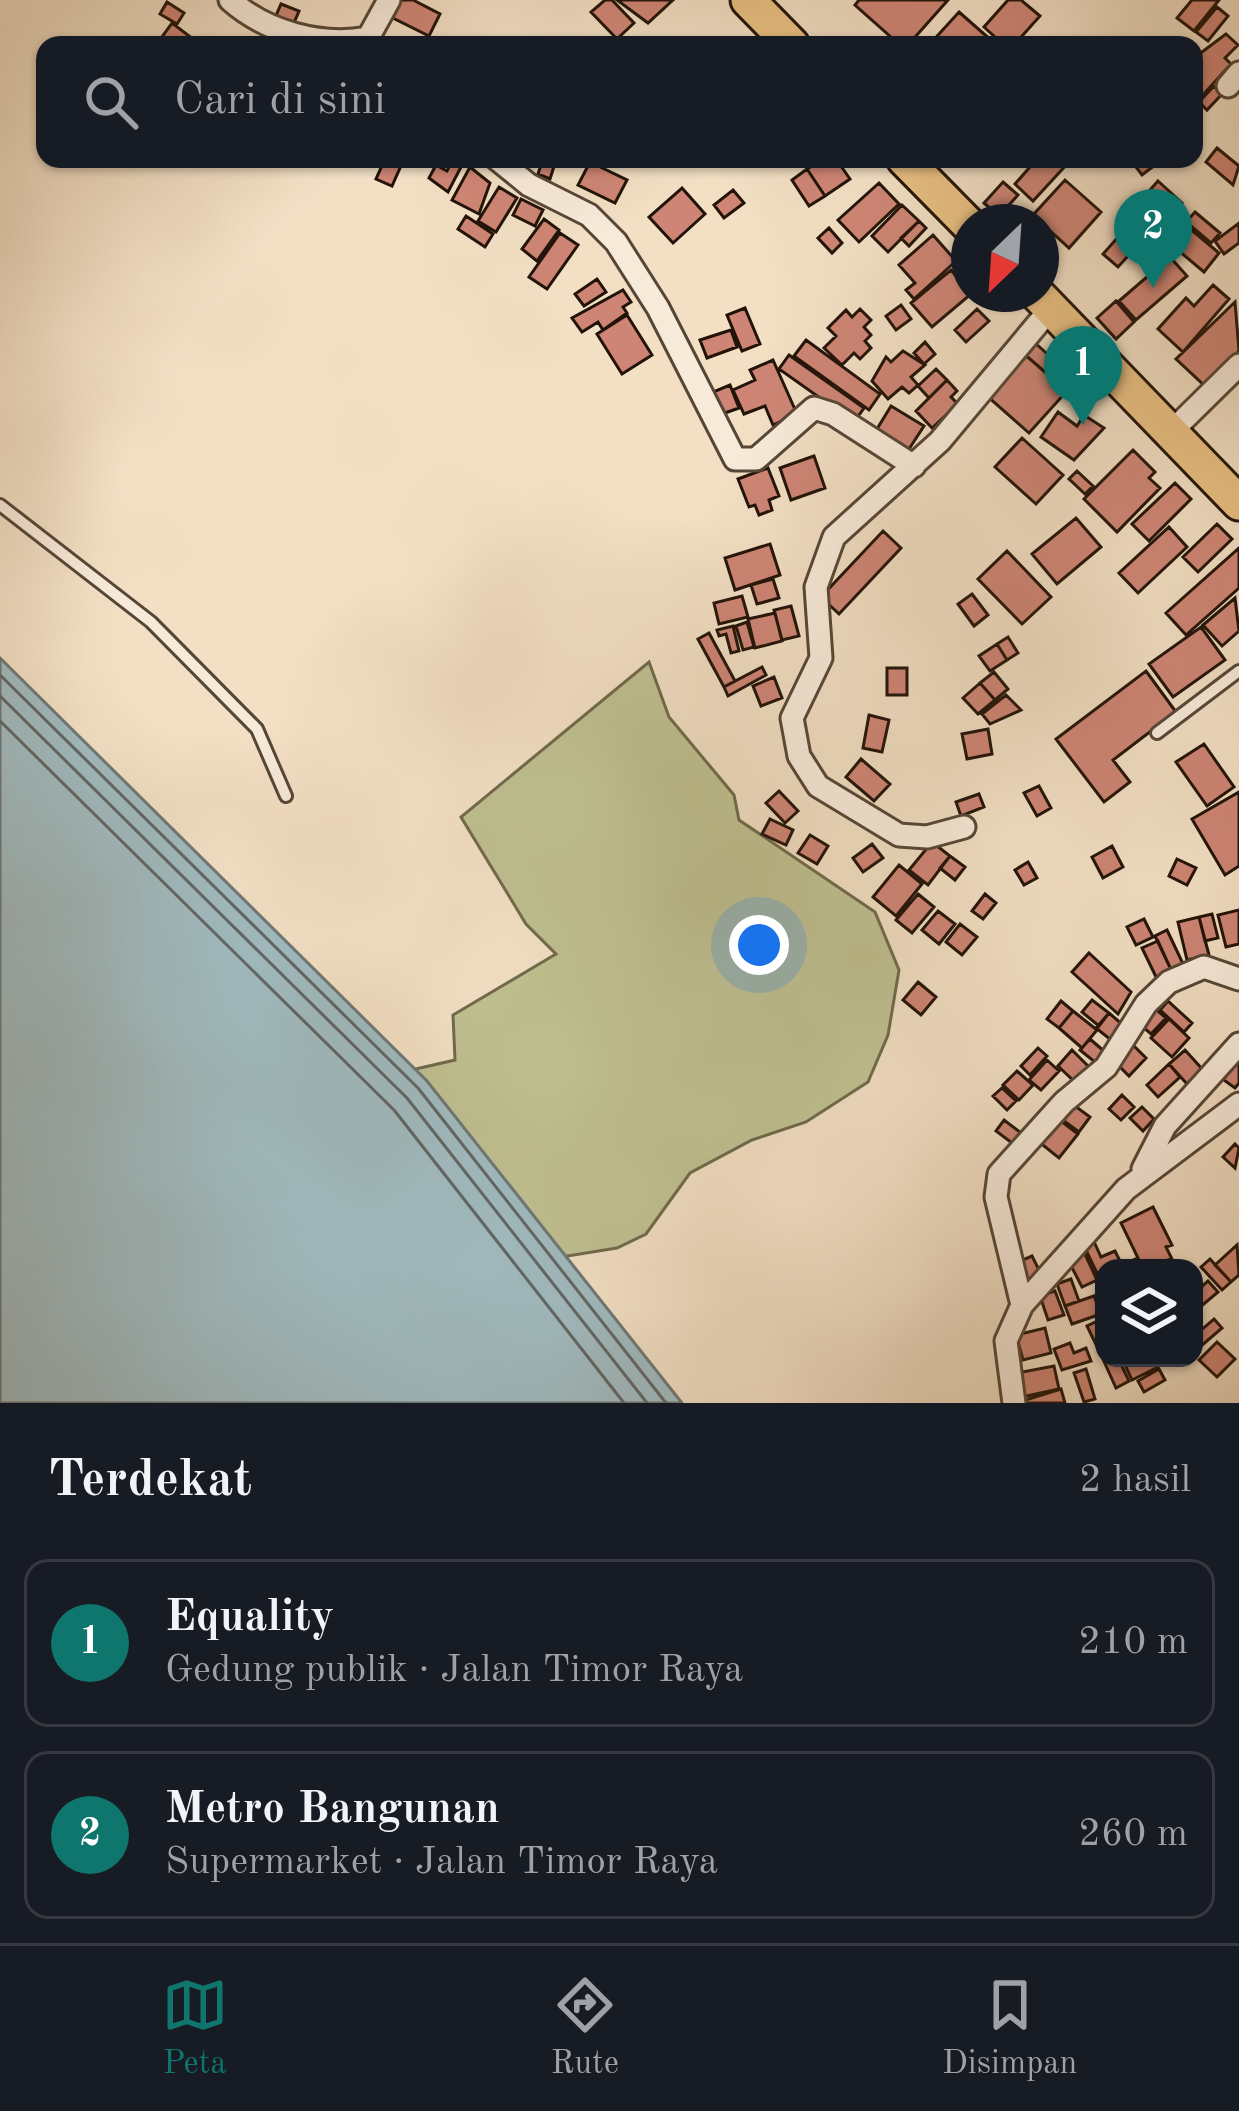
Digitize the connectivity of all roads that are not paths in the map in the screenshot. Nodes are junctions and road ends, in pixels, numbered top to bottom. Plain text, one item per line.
1 (230, 0) edge
2 (389, 0) edge
3 (748, 0) edge
4 (301, 36) edge
5 (374, 36) edge
6 (783, 36) edge
7 (508, 168) edge
8 (913, 168) edge
9 (951, 207) edge
10 (1035, 312) edge
11 (1055, 312) edge
12 (1239, 364) edge
13 (1172, 431) junction
14 (914, 466) junction
15 (1239, 503) edge
16 (0, 505) edge
17 (1239, 671) edge
18 (1157, 734) dead end
19 (286, 796) dead end
20 (964, 827) dead end
21 (1239, 979) edge
22 (1239, 1045) edge
23 (1239, 1104) edge
24 (1136, 1180) junction
25 (1022, 1305) junction
26 (1013, 1403) edge

1 - 4 street
2 - 5 street
3 - 6 highway
7 - 14 street
8 - 9 highway
10 - 14 street
11 - 13 highway
12 - 13 street
13 - 15 highway
14 - 20 street
16 - 19 lane
17 - 18 lane
21 - 25 street
22 - 24 street
23 - 24 street
24 - 25 street
25 - 26 street

